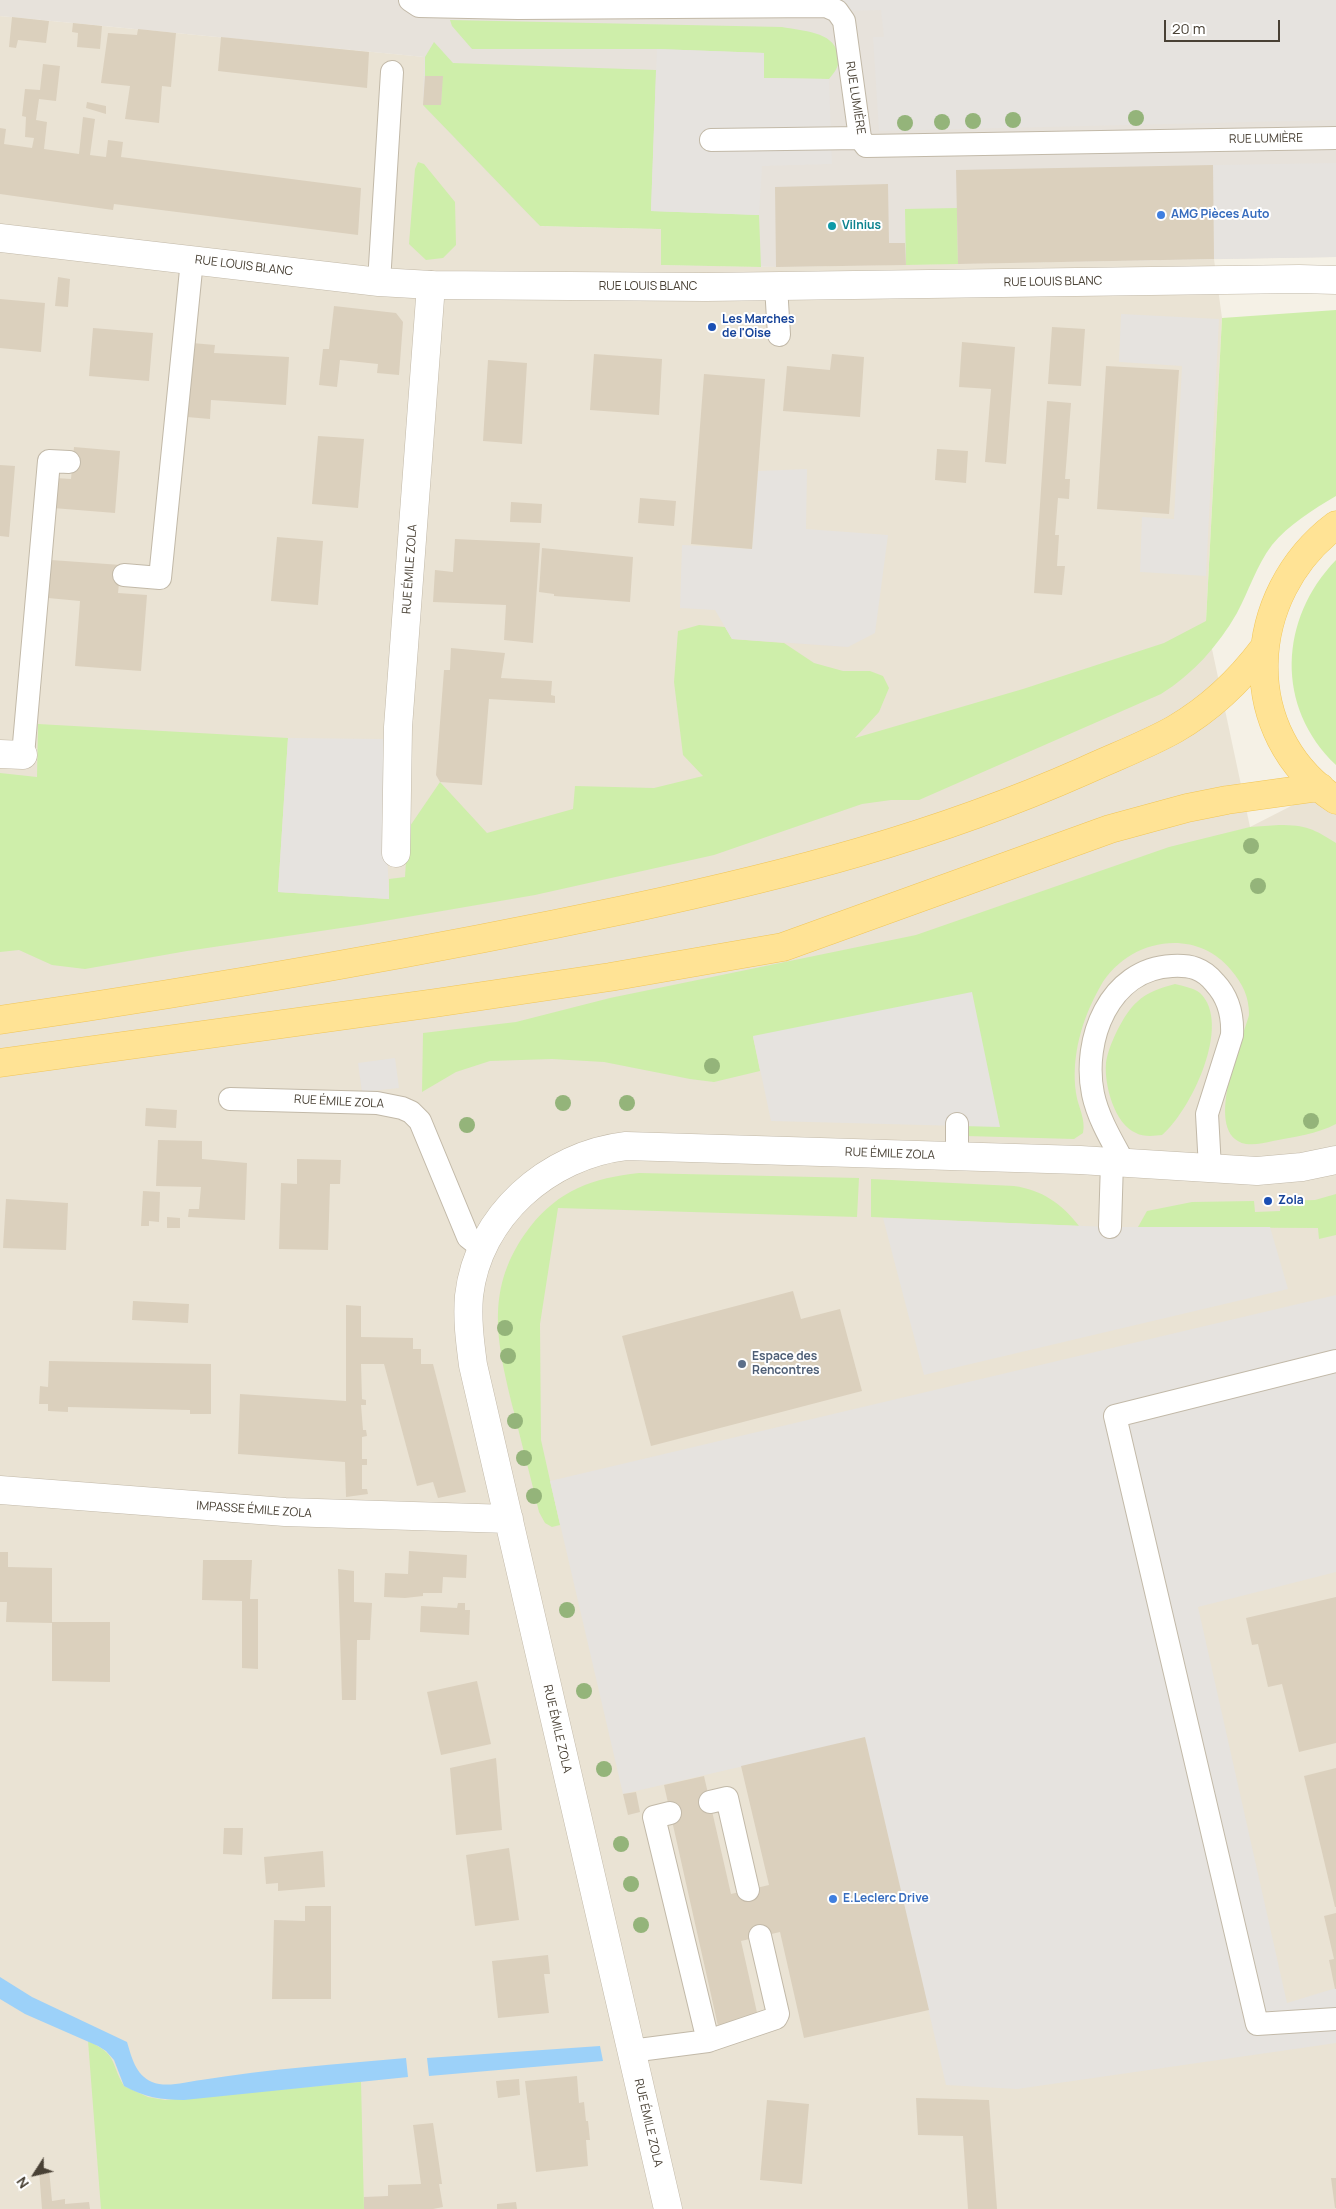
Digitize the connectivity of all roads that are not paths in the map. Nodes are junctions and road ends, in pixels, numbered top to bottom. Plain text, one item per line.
1 (410, 0) edge
2 (392, 72) dead end
3 (860, 138) junction
4 (1336, 138) edge
5 (711, 140) dead end
6 (0, 238) edge
7 (192, 260) junction
8 (1299, 279) junction
9 (1336, 280) edge
10 (379, 282) junction
11 (430, 285) junction
12 (776, 286) junction
13 (1336, 287) edge
14 (779, 335) dead end
15 (69, 462) dead end
16 (1336, 526) edge
17 (124, 575) dead end
18 (1264, 648) junction
19 (12, 754) edge
20 (1328, 794) edge
21 (396, 853) dead end
22 (0, 1020) edge
23 (0, 1063) edge
24 (230, 1100) dead end
25 (957, 1124) dead end
26 (957, 1156) junction
27 (1336, 1160) edge
28 (1118, 1162) junction
29 (1210, 1168) junction
30 (1110, 1227) dead end
31 (482, 1248) junction
32 (1336, 1361) edge
33 (0, 1490) edge
34 (509, 1519) junction
35 (710, 1802) dead end
36 (670, 1813) dead end
37 (748, 1890) dead end
38 (760, 1936) dead end
39 (1336, 2019) edge
40 (708, 2041) junction
41 (631, 2051) junction
42 (668, 2209) edge

1 - 3 lane, RUE LUMIÈRE
2 - 10 lane
3 - 4 lane, RUE LUMIÈRE
3 - 5 lane
6 - 7 street, RUE LOUIS BLANC
7 - 10 street, RUE LOUIS BLANC
7 - 17 lane
8 - 9 street, RUE LOUIS BLANC
8 - 12 street, RUE LOUIS BLANC
8 - 13 street, RUE LOUIS BLANC
10 - 11 street, RUE LOUIS BLANC
11 - 12 street, RUE LOUIS BLANC
11 - 21 street, RUE ÉMILE ZOLA
12 - 14 lane
15 - 19 lane
16 - 18 main road
18 - 20 main road
18 - 22 main road
20 - 23 main road
24 - 31 lane, RUE ÉMILE ZOLA
25 - 26 lane
26 - 28 street, RUE ÉMILE ZOLA
26 - 31 street, RUE ÉMILE ZOLA
27 - 29 street, RUE ÉMILE ZOLA
28 - 29 street, RUE ÉMILE ZOLA
28 - 29 lane
28 - 30 lane
31 - 34 street, RUE ÉMILE ZOLA
32 - 39 lane
33 - 34 street, IMPASSE ÉMILE ZOLA
34 - 41 street, RUE ÉMILE ZOLA
35 - 37 lane
36 - 40 lane
38 - 40 lane
40 - 41 lane
41 - 42 street, RUE ÉMILE ZOLA

